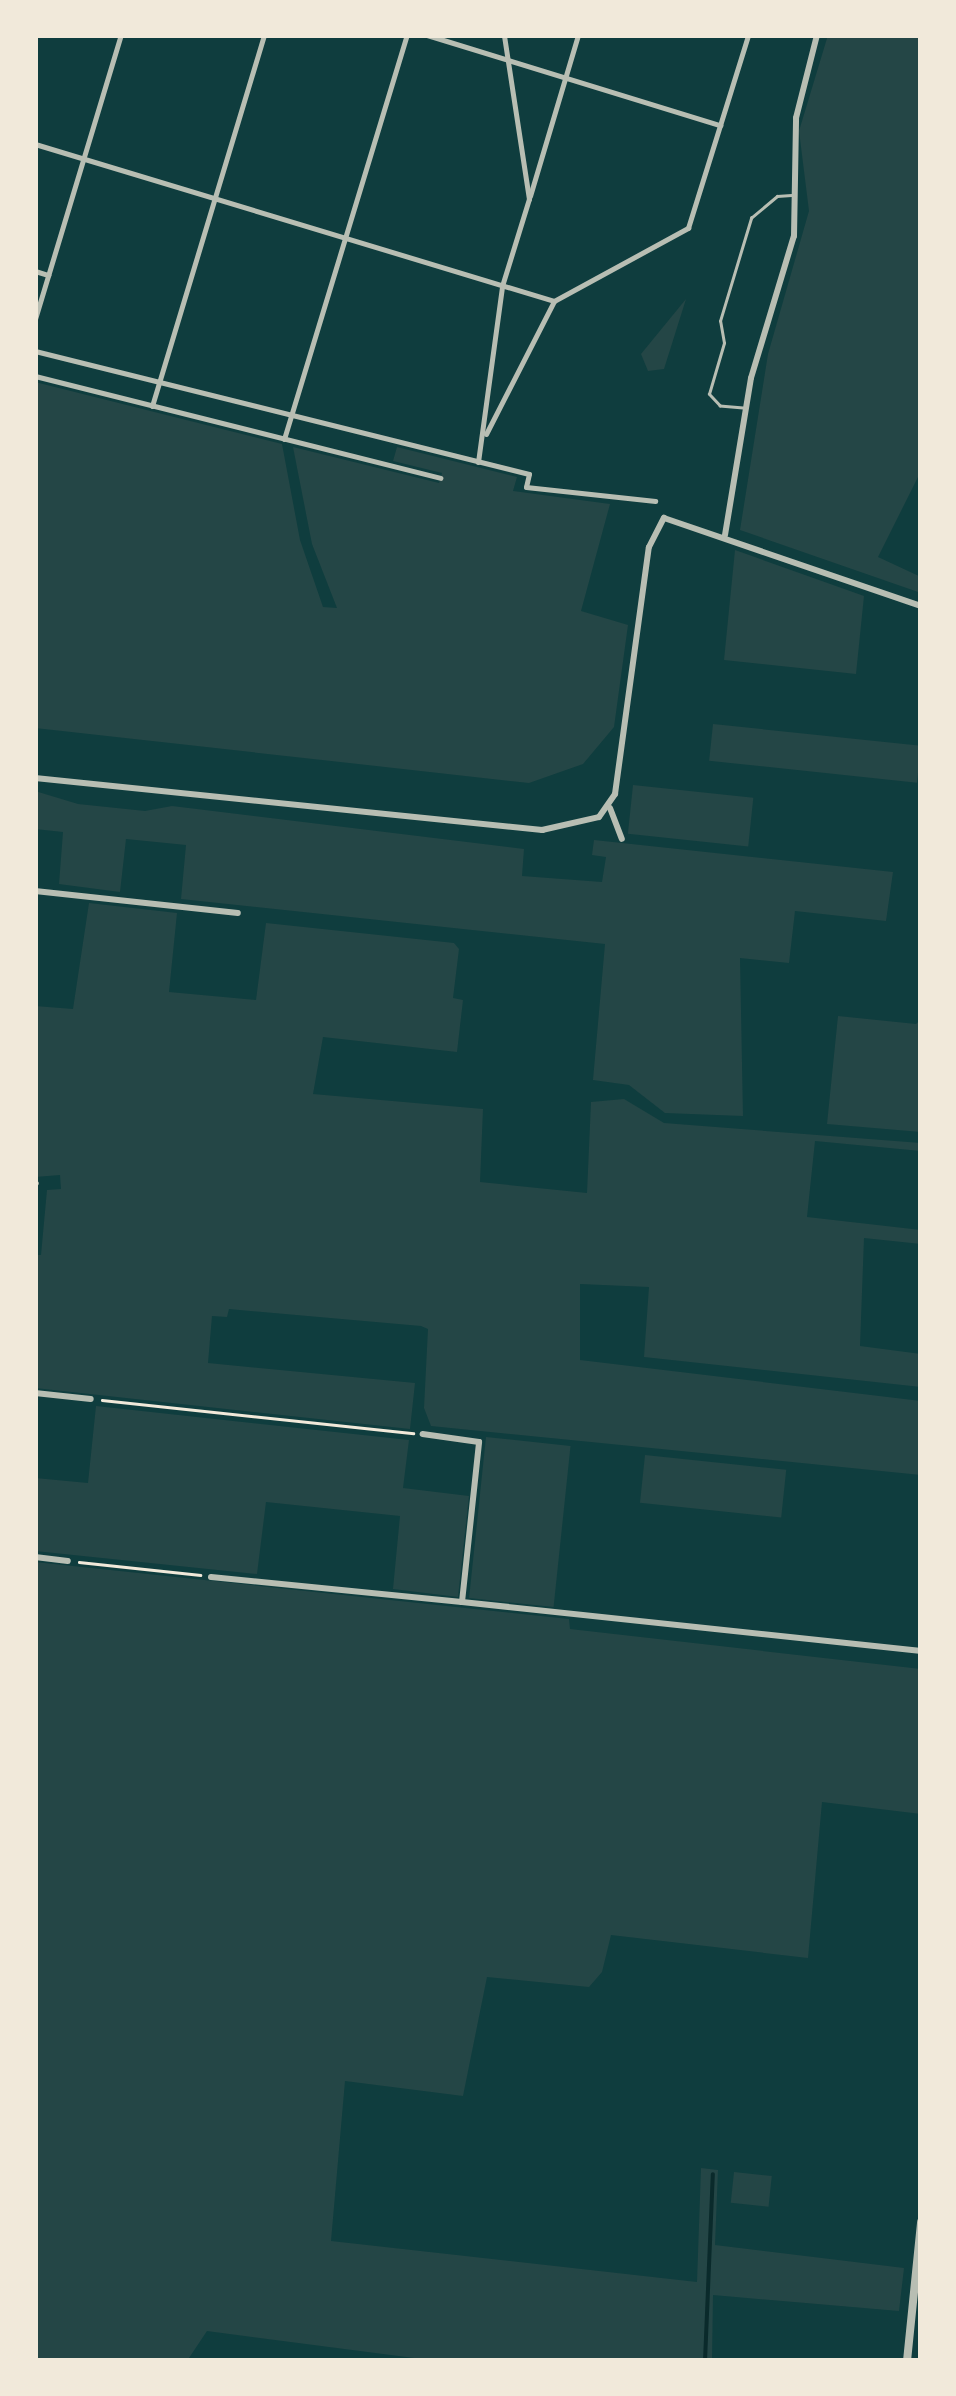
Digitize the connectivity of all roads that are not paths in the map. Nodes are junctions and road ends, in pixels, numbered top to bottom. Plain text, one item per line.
1 (120, 35) edge
2 (264, 35) edge
3 (407, 35) edge
4 (427, 35) edge
5 (504, 35) edge
6 (578, 35) edge
7 (748, 35) edge
8 (818, 35) edge
9 (508, 58) junction
10 (566, 77) junction
11 (720, 126) junction
12 (35, 144) edge
13 (84, 158) junction
14 (798, 194) junction
15 (214, 198) junction
16 (529, 198) junction
17 (346, 238) junction
18 (35, 271) edge
19 (48, 275) junction
20 (502, 286) junction
21 (554, 300) junction
22 (35, 319) edge
23 (35, 351) edge
24 (35, 376) edge
25 (158, 381) junction
26 (152, 406) junction
27 (746, 408) junction
28 (290, 414) junction
29 (486, 434) junction
30 (284, 439) junction
31 (478, 462) junction
32 (440, 478) dead end
33 (655, 502) dead end
34 (725, 534) junction
35 (921, 606) edge
36 (35, 778) edge
37 (610, 807) junction
38 (622, 839) dead end
39 (35, 891) edge
40 (238, 913) dead end
41 (35, 1393) edge
42 (91, 1399) road end
43 (422, 1434) road end
44 (35, 1557) edge
45 (68, 1561) road end
46 (211, 1576) road end
47 (462, 1602) junction
48 (921, 1650) edge
49 (921, 2222) edge
50 (906, 2361) edge

1 - 13 street
2 - 15 street
3 - 17 street
4 - 9 street
5 - 9 street
6 - 10 street
7 - 11 street
8 - 14 street
9 - 10 street
9 - 16 street
10 - 11 street
10 - 16 street
11 - 21 street
12 - 13 street
13 - 15 street
13 - 19 street
14 - 27 street
14 - 27 lane
15 - 17 street
15 - 25 street
16 - 20 street
17 - 20 street
17 - 28 street
18 - 19 street
19 - 22 street
20 - 21 street
20 - 29 street
21 - 29 street
23 - 25 street
24 - 26 street
25 - 26 street
25 - 28 street
26 - 30 street
27 - 34 street
28 - 30 street
28 - 31 street
29 - 31 street
30 - 32 street
31 - 33 street
34 - 35 street
34 - 37 street
36 - 37 street
37 - 38 street
39 - 40 street
41 - 42 street
43 - 47 street
44 - 45 street
46 - 47 street
47 - 48 street
49 - 50 street

